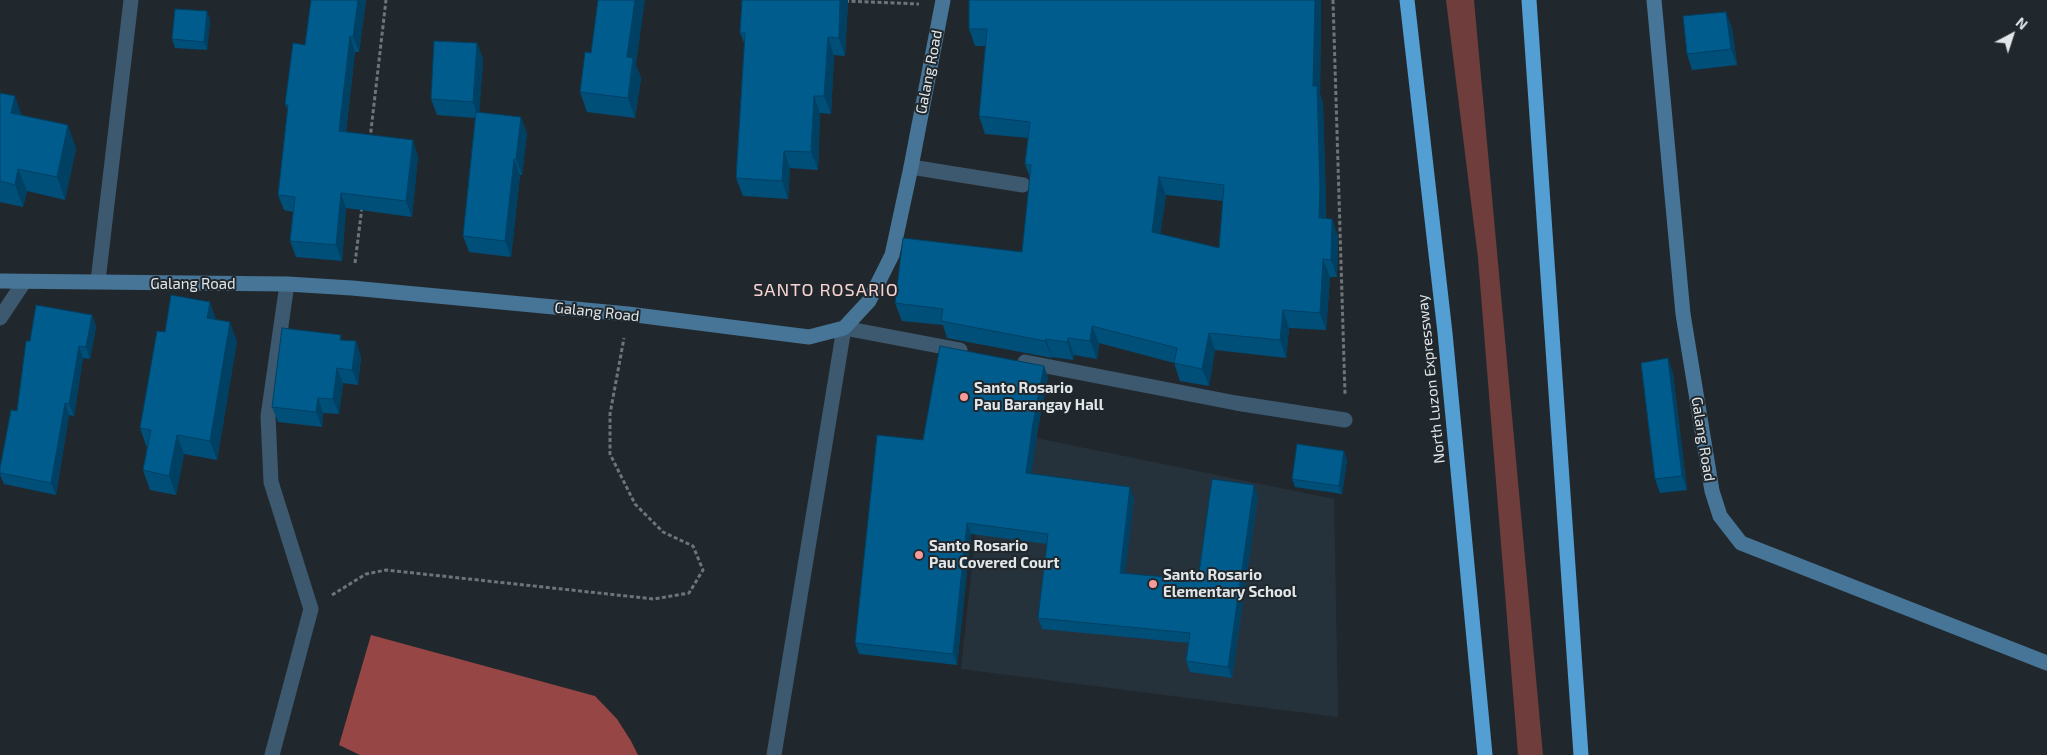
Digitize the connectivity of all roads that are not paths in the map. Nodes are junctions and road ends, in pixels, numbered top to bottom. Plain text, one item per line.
1 (131, 0) edge
2 (1407, 0) edge
3 (1529, 0) edge
4 (1654, 0) edge
5 (942, 2) edge
6 (911, 167) junction
7 (1023, 184) dead end
8 (0, 281) edge
9 (98, 281) junction
10 (24, 282) junction
11 (287, 284) junction
12 (0, 318) edge
13 (844, 328) junction
14 (972, 352) edge
15 (1011, 360) edge
16 (1345, 420) road end
17 (2047, 663) edge
18 (272, 755) edge
19 (774, 755) edge
20 (1485, 755) edge
21 (1581, 755) edge

1 - 9 street
2 - 20 highway, North Luzon Expressway
3 - 21 highway
4 - 17 street, Galang Road
5 - 6 street, Galang Road
6 - 7 street
6 - 13 street, Galang Road
8 - 10 street, Galang Road
9 - 10 street, Galang Road
9 - 11 street, Galang Road
10 - 12 street
11 - 13 street, Galang Road
11 - 18 street
13 - 14 street
13 - 19 street
15 - 16 street

